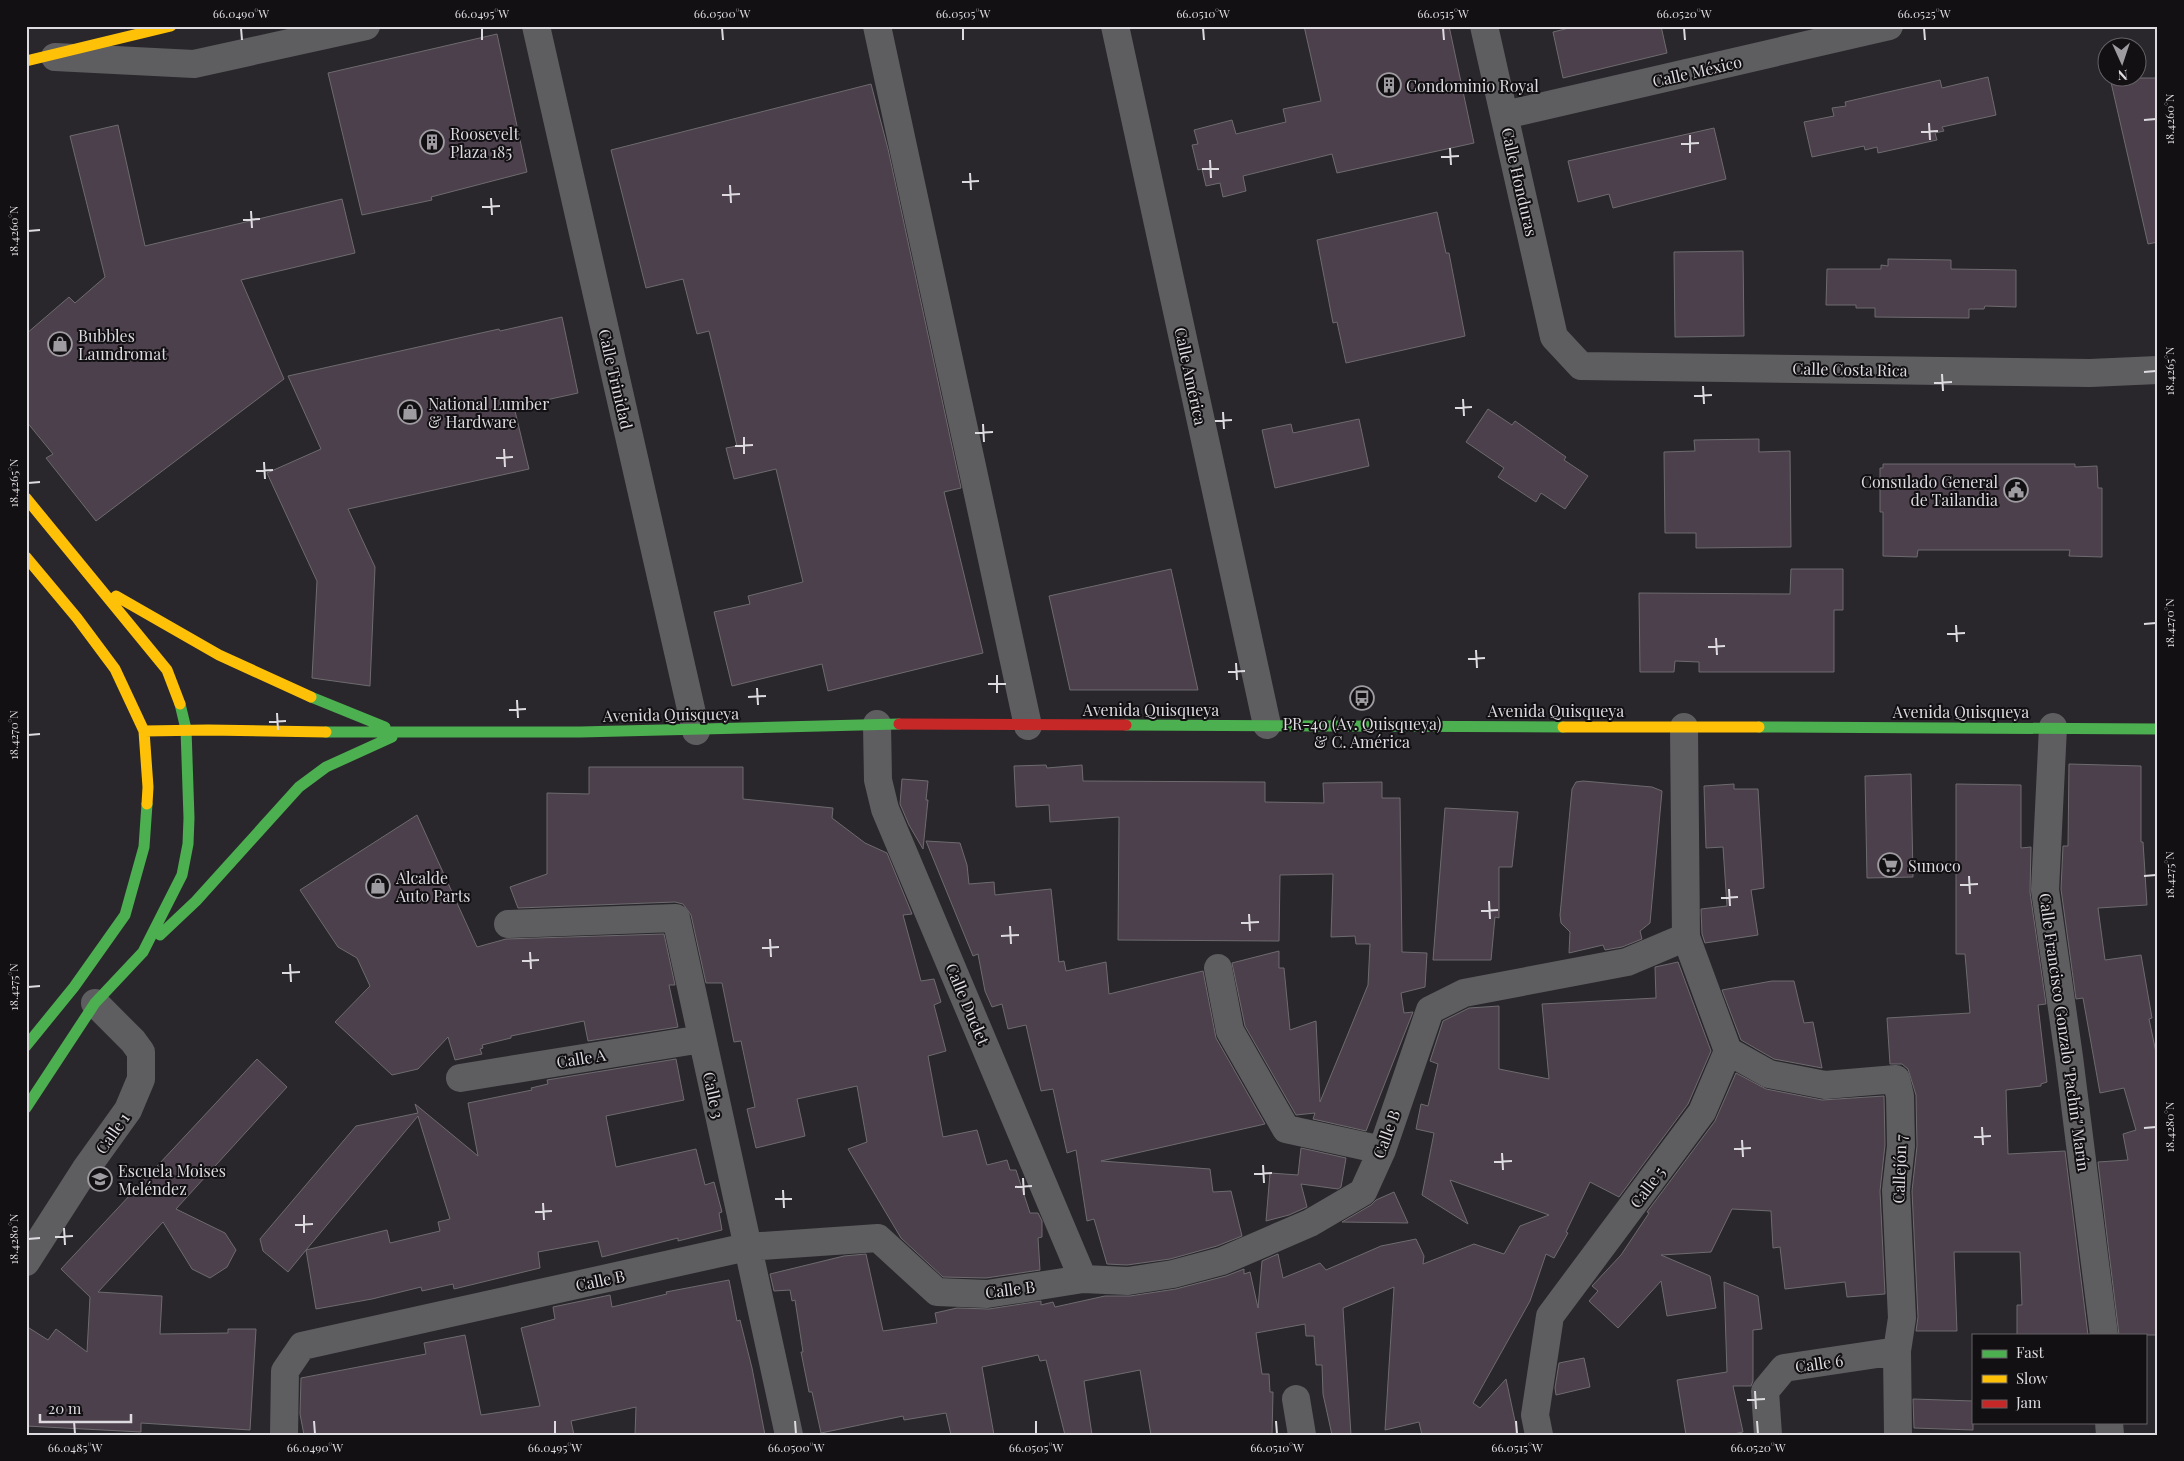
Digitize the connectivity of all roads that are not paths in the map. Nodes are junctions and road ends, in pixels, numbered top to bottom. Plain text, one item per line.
1 (171, 26) edge
2 (366, 26) edge
3 (536, 26) edge
4 (877, 26) edge
5 (1115, 26) edge
6 (1484, 26) edge
7 (1889, 26) edge
8 (35, 59) edge
9 (1505, 115) junction
10 (1554, 337) joint
11 (2158, 370) edge
12 (26, 498) edge
13 (26, 557) edge
14 (101, 587) junction
15 (877, 724) junction
16 (1267, 725) junction
17 (1028, 726) junction
18 (1684, 727) junction
19 (2053, 727) junction
20 (186, 729) junction
21 (2158, 729) edge
22 (144, 731) junction
23 (696, 731) junction
24 (400, 733) junction
25 (508, 924) dead end
26 (1686, 936) junction
27 (143, 952) junction
28 (1218, 968) dead end
29 (84, 995) junction
30 (702, 1038) junction
31 (26, 1046) edge
32 (1728, 1051) junction
33 (460, 1078) dead end
34 (26, 1108) edge
35 (1382, 1150) junction
36 (747, 1247) junction
37 (26, 1262) edge
38 (1083, 1279) junction
39 (2104, 1334) edge
40 (1897, 1351) junction
41 (1296, 1399) dead end
42 (284, 1435) edge
43 (789, 1435) edge
44 (1302, 1435) edge
45 (1539, 1435) edge
46 (1768, 1435) edge
47 (1898, 1435) edge

1 - 8 street
2 - 8 street
3 - 23 street, Calle Trinidad
4 - 17 street
5 - 16 street, Calle América
6 - 9 street, Calle Honduras
7 - 9 street, Calle México
9 - 10 street, Calle Honduras
10 - 11 street, Calle Costa Rica
12 - 14 street
13 - 22 street
14 - 20 street
14 - 24 street
15 - 17 street, Avenida Quisqueya
15 - 23 street, Avenida Quisqueya
15 - 38 street, Calle Duclet
16 - 17 street, Avenida Quisqueya
16 - 18 street, Avenida Quisqueya
18 - 19 street, Avenida Quisqueya
18 - 26 street
19 - 21 street, Avenida Quisqueya
19 - 39 street, Calle Francisco Gonzalo "Pachín" Marín
20 - 22 street, Avenida Quisqueya
20 - 24 street, Avenida Quisqueya
20 - 27 street
22 - 29 street
23 - 24 street, Avenida Quisqueya
24 - 27 street
25 - 30 street, Calle 3
26 - 32 street
26 - 35 street, Calle B
27 - 29 street
28 - 35 street
29 - 31 street
29 - 34 street
29 - 37 street, Calle 1
30 - 33 street, Calle A
30 - 36 street, Calle 3
32 - 40 street, Callejón 7
32 - 45 street, Calle 5
35 - 38 street, Calle B
36 - 38 street, Calle B
36 - 42 street, Calle B
36 - 43 street, Calle 3
40 - 46 street, Calle 6
40 - 47 street, Callejón 7
41 - 44 street

